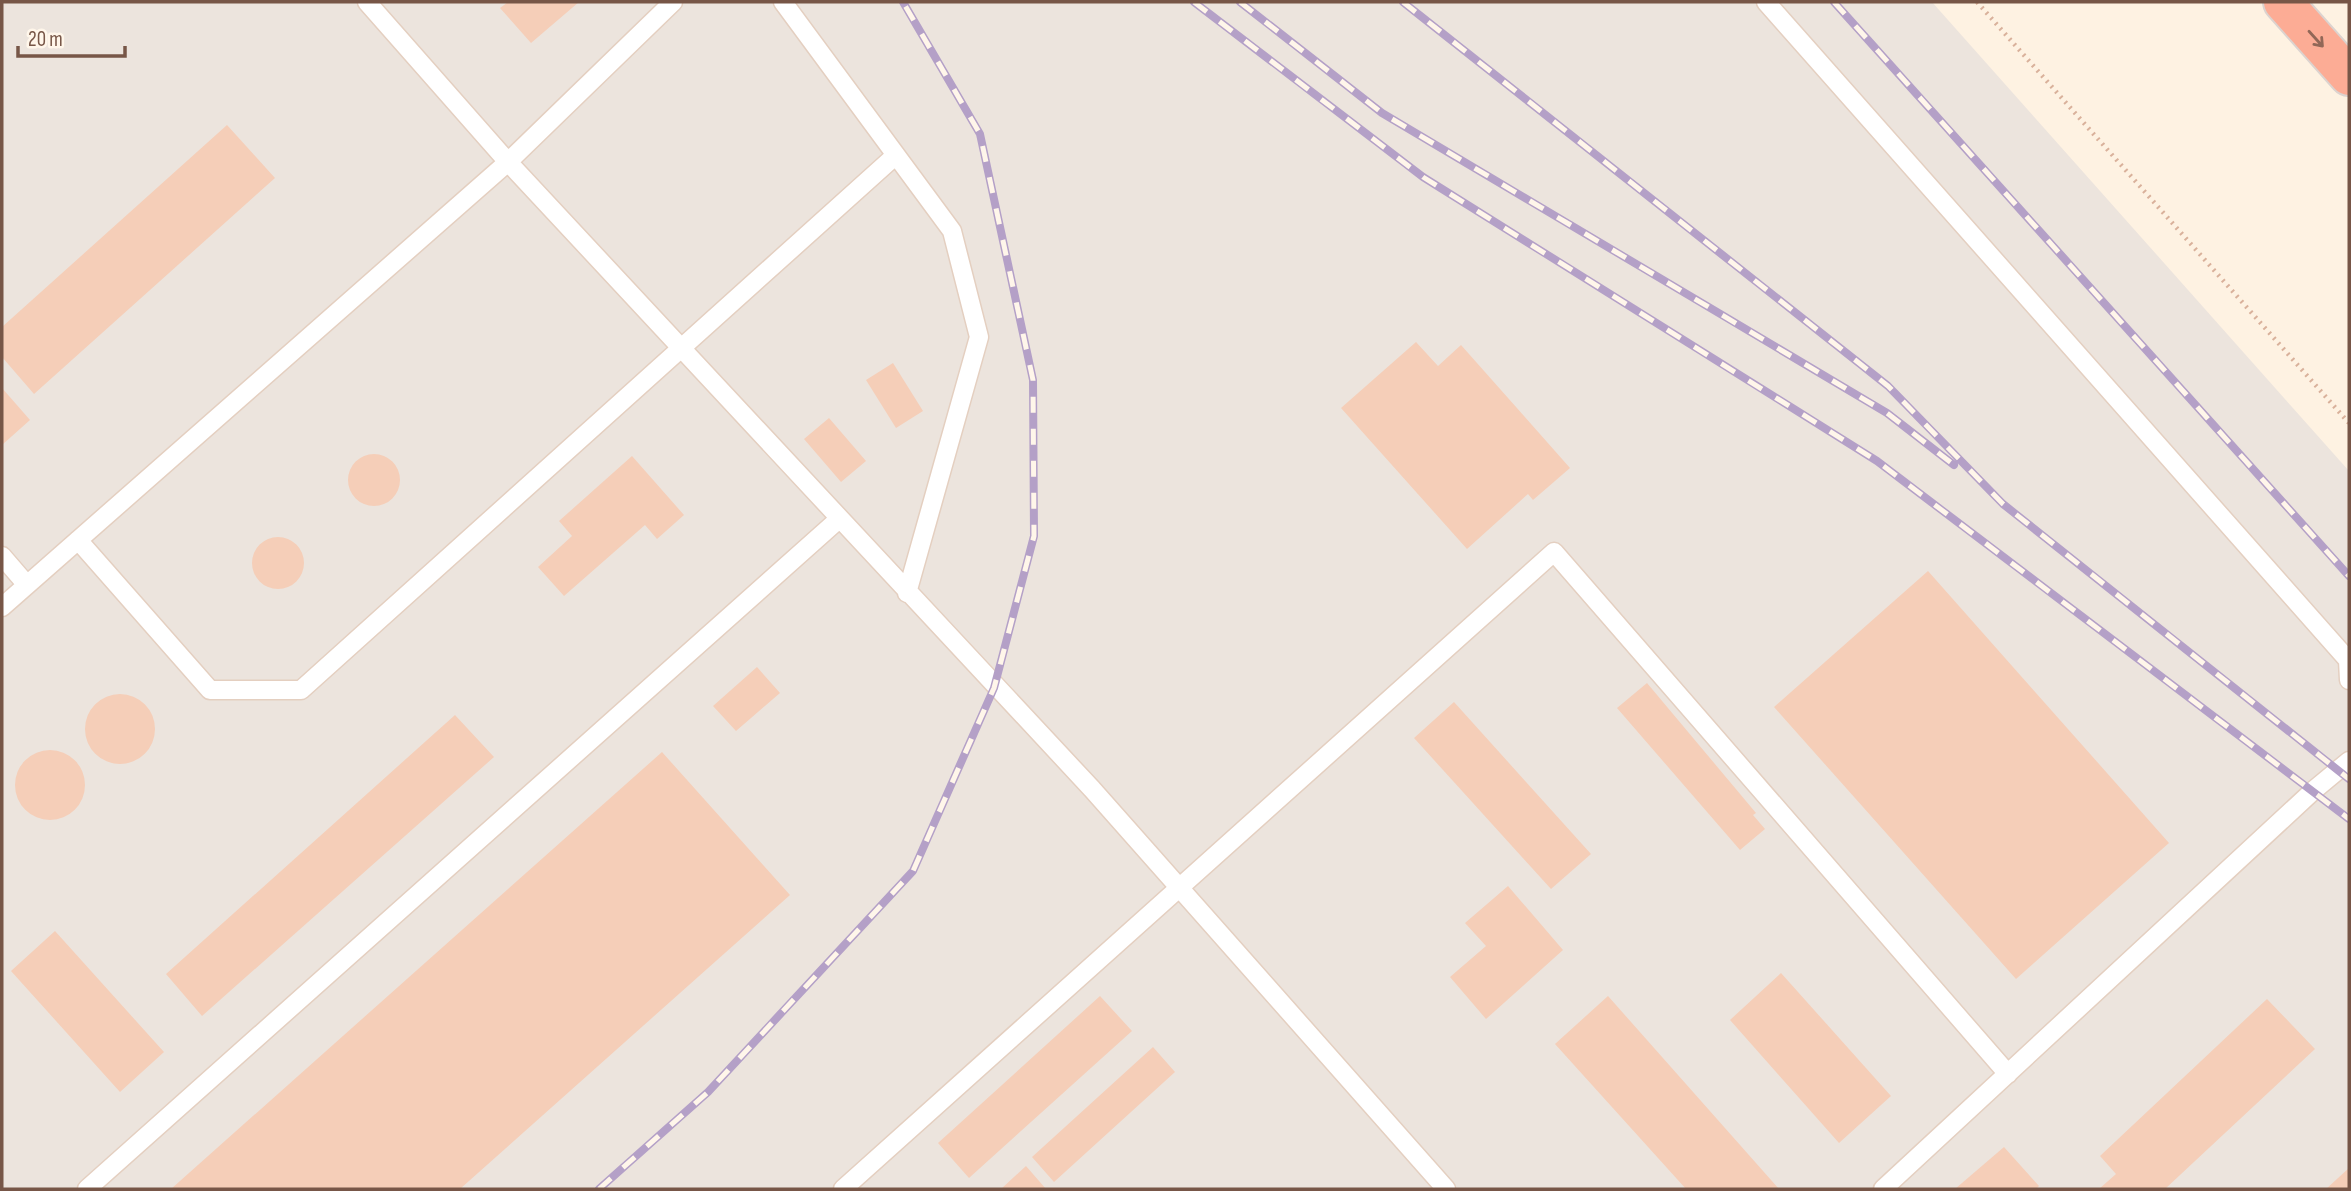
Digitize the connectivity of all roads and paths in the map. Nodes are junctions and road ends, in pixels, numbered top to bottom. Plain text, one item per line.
1 (367, 2) edge
2 (673, 2) edge
3 (783, 2) edge
4 (1766, 2) edge
5 (1977, 2) edge
6 (2283, 2) edge
7 (2349, 76) edge
8 (896, 155) junction
9 (508, 162) junction
10 (683, 349) junction
11 (2349, 423) edge
12 (839, 519) junction
13 (78, 540) junction
14 (2, 556) edge
15 (27, 585) junction
16 (907, 593) junction
17 (2, 607) edge
18 (2349, 680) edge
19 (2349, 761) edge
20 (1179, 888) junction
21 (2008, 1074) junction
22 (87, 1189) edge
23 (843, 1189) edge
24 (1446, 1189) edge
25 (1883, 1189) edge

1 - 9 lane
2 - 9 lane
3 - 8 lane
4 - 18 lane
5 - 11 path
6 -> 7 highway
8 - 10 lane
8 - 16 lane
9 - 10 lane
9 - 13 lane
10 - 12 lane
10 - 13 lane
12 - 16 lane
12 - 22 lane
13 - 15 lane
14 - 15 lane
15 - 17 lane
16 - 20 lane
19 - 21 lane
20 - 21 lane
20 - 23 lane
20 - 24 lane
21 - 25 lane

